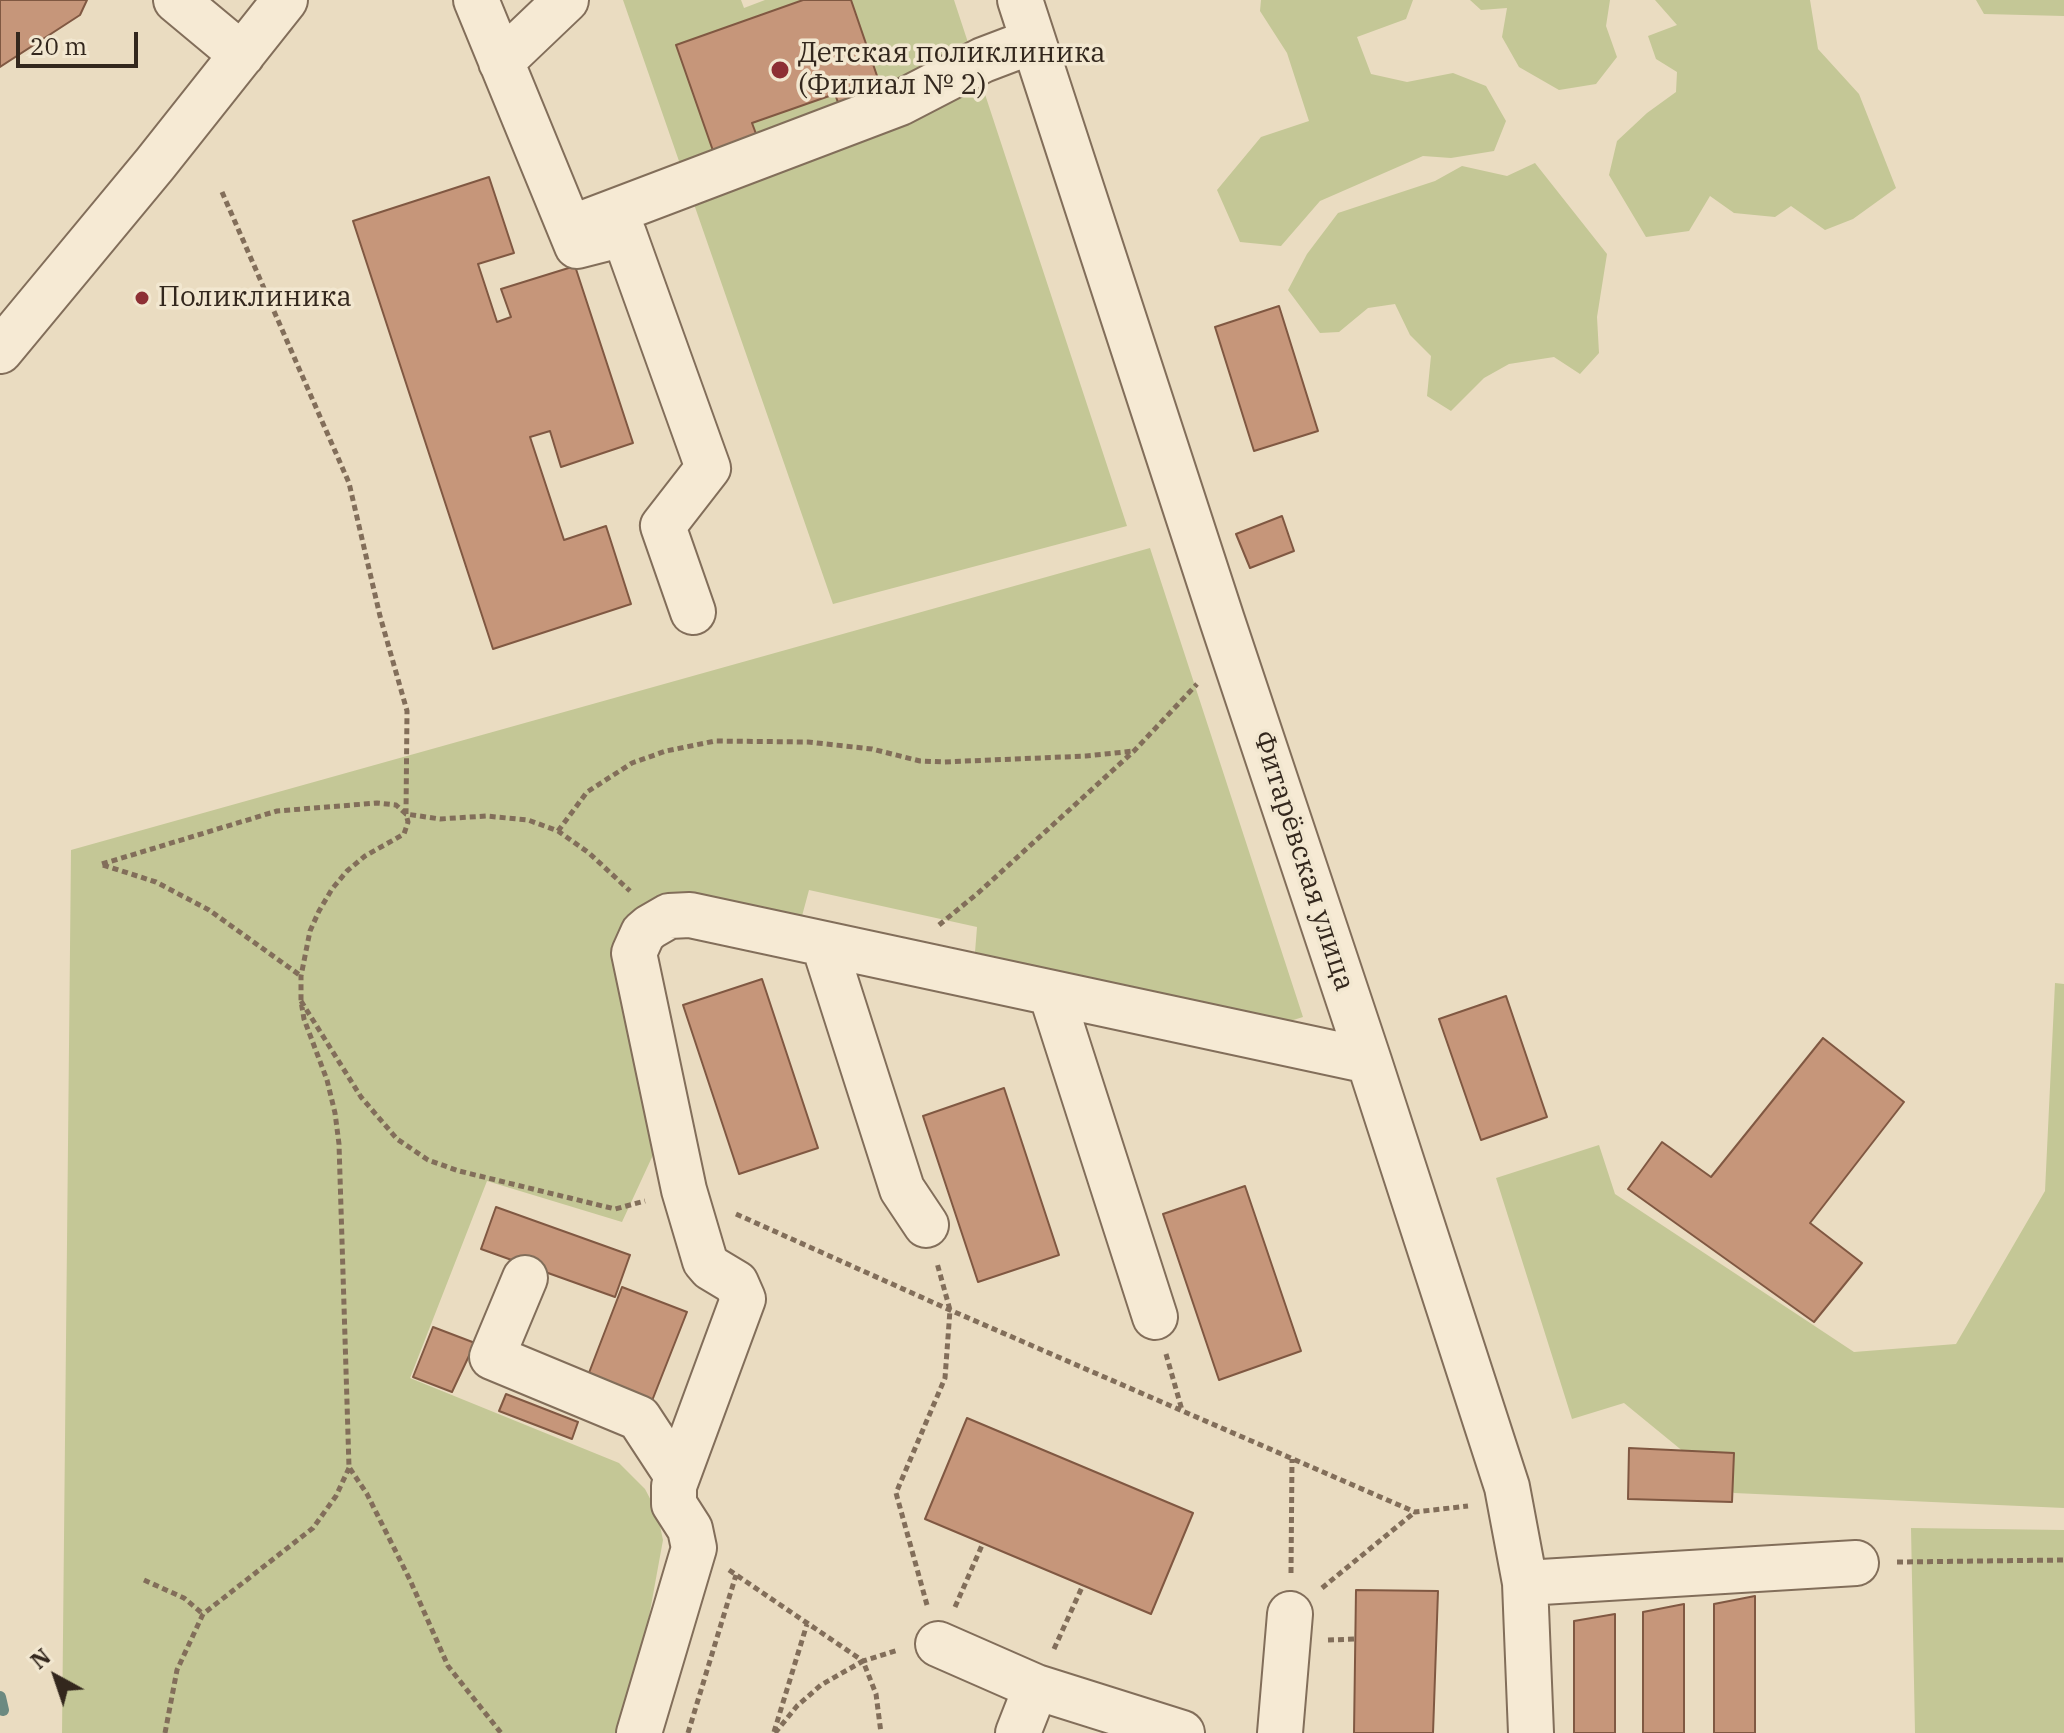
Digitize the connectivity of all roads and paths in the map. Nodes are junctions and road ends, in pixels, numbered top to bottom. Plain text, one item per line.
1 (176, 0) edge
2 (285, 0) edge
3 (476, 0) edge
4 (566, 0) edge
5 (1020, 0) edge
6 (1033, 41) junction
7 (242, 55) junction
8 (501, 62) junction
9 (222, 192) dead end
10 (571, 229) junction
11 (0, 351) edge
12 (693, 612) dead end
13 (1201, 680) dead end
14 (1134, 751) junction
15 (406, 814) junction
16 (558, 831) junction
17 (658, 921) junction
18 (824, 945) junction
19 (897, 960) junction
20 (301, 976) junction
21 (1051, 993) junction
22 (301, 1001) junction
23 (1369, 1061) junction
24 (684, 1190) junction
25 (926, 1225) dead end
26 (525, 1278) dead end
27 (950, 1310) junction
28 (1155, 1317) joint
29 (1183, 1411) junction
30 (1292, 1459) junction
31 (349, 1467) junction
32 (677, 1476) junction
33 (1477, 1505) dead end
34 (1415, 1512) junction
35 (983, 1543) dead end
36 (694, 1548) junction
37 (2064, 1560) edge
38 (1856, 1563) joint
39 (736, 1575) junction
40 (144, 1580) dead end
41 (1525, 1583) junction
42 (1083, 1585) dead end
43 (203, 1614) junction
44 (1290, 1614) junction
45 (807, 1624) junction
46 (938, 1644) junction
47 (863, 1661) junction
48 (1036, 1687) junction
49 (165, 1733) edge
50 (501, 1733) edge
51 (639, 1733) edge
52 (688, 1733) edge
53 (775, 1733) edge
54 (881, 1733) edge
55 (1018, 1733) edge
56 (1182, 1733) edge
57 (1280, 1733) edge
58 (1531, 1733) edge

1 - 7 street
2 - 7 street
3 - 8 street
4 - 8 street
5 - 6 street, Фитарёвская улица
6 - 10 street
6 - 23 street, Фитарёвская улица
7 - 11 street
8 - 10 street
9 - 15 path
10 - 12 street
13 - 14 path
14 - 16 path
14 - 19 path
15 - 16 path
15 - 20 path
15 - 20 path
16 - 17 path
17 - 18 street
17 - 24 street
18 - 19 street
18 - 25 street
19 - 21 street
20 - 22 path
21 - 23 street
21 - 28 street
22 - 24 path
22 - 31 path
23 - 41 street, Фитарёвская улица
24 - 27 path
24 - 32 street
26 - 32 street
27 - 29 path
27 - 46 path
28 - 29 path
29 - 30 path
30 - 34 path
30 - 44 path
31 - 43 path
31 - 50 path
32 - 36 street
33 - 34 path
34 - 44 path
35 - 46 path
36 - 39 path
36 - 51 street
37 - 38 path
38 - 41 street
39 - 45 path
39 - 52 path
40 - 43 path
41 - 58 street, Фитарёвская улица
42 - 48 path
43 - 49 path
44 - 57 street
45 - 47 path
45 - 53 path
46 - 47 path
46 - 48 street
47 - 53 path
47 - 54 path
48 - 55 street
48 - 56 street

